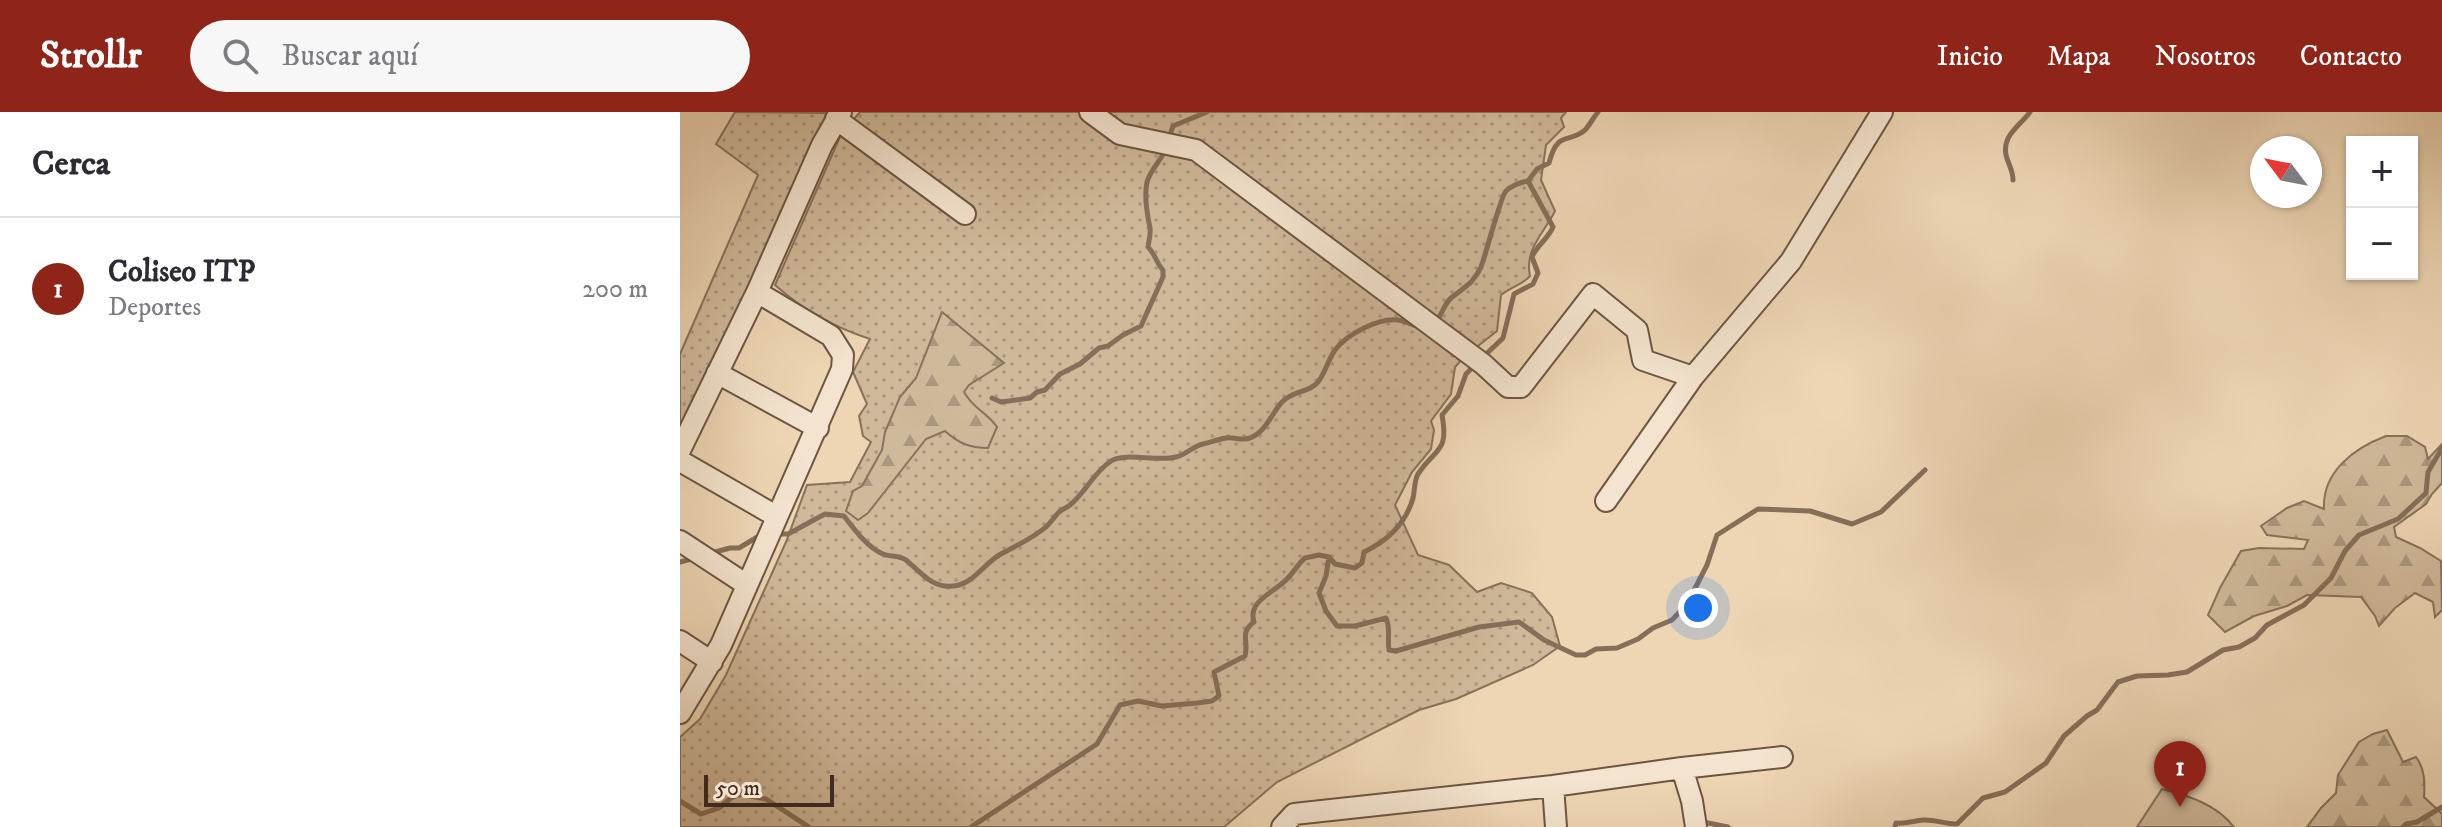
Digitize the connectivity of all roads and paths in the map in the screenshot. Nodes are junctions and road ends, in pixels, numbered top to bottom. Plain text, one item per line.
1 (1090, 112) edge
2 (1882, 112) edge
3 (838, 116) edge
4 (965, 214) dead end
5 (757, 292) junction
6 (717, 373) junction
7 (1693, 377) junction
8 (818, 428) junction
9 (680, 450) edge
10 (680, 461) edge
11 (1606, 501) dead end
12 (776, 516) junction
13 (680, 541) edge
14 (747, 585) junction
15 (680, 641) edge
16 (712, 662) junction
17 (680, 713) edge
18 (1782, 757) dead end
19 (1682, 768) junction
20 (1553, 786) junction
21 (1282, 827) edge
22 (1556, 827) edge
23 (1696, 827) edge

1 - 7 street
2 - 7 street
3 - 4 street
3 - 5 street
5 - 6 street
5 - 8 street
6 - 8 street
6 - 9 street
7 - 11 street
8 - 12 street
10 - 12 street
12 - 14 street
13 - 14 street
14 - 16 street
15 - 16 street
16 - 17 street
18 - 19 street
19 - 20 street
19 - 23 street
20 - 21 street
20 - 22 street

